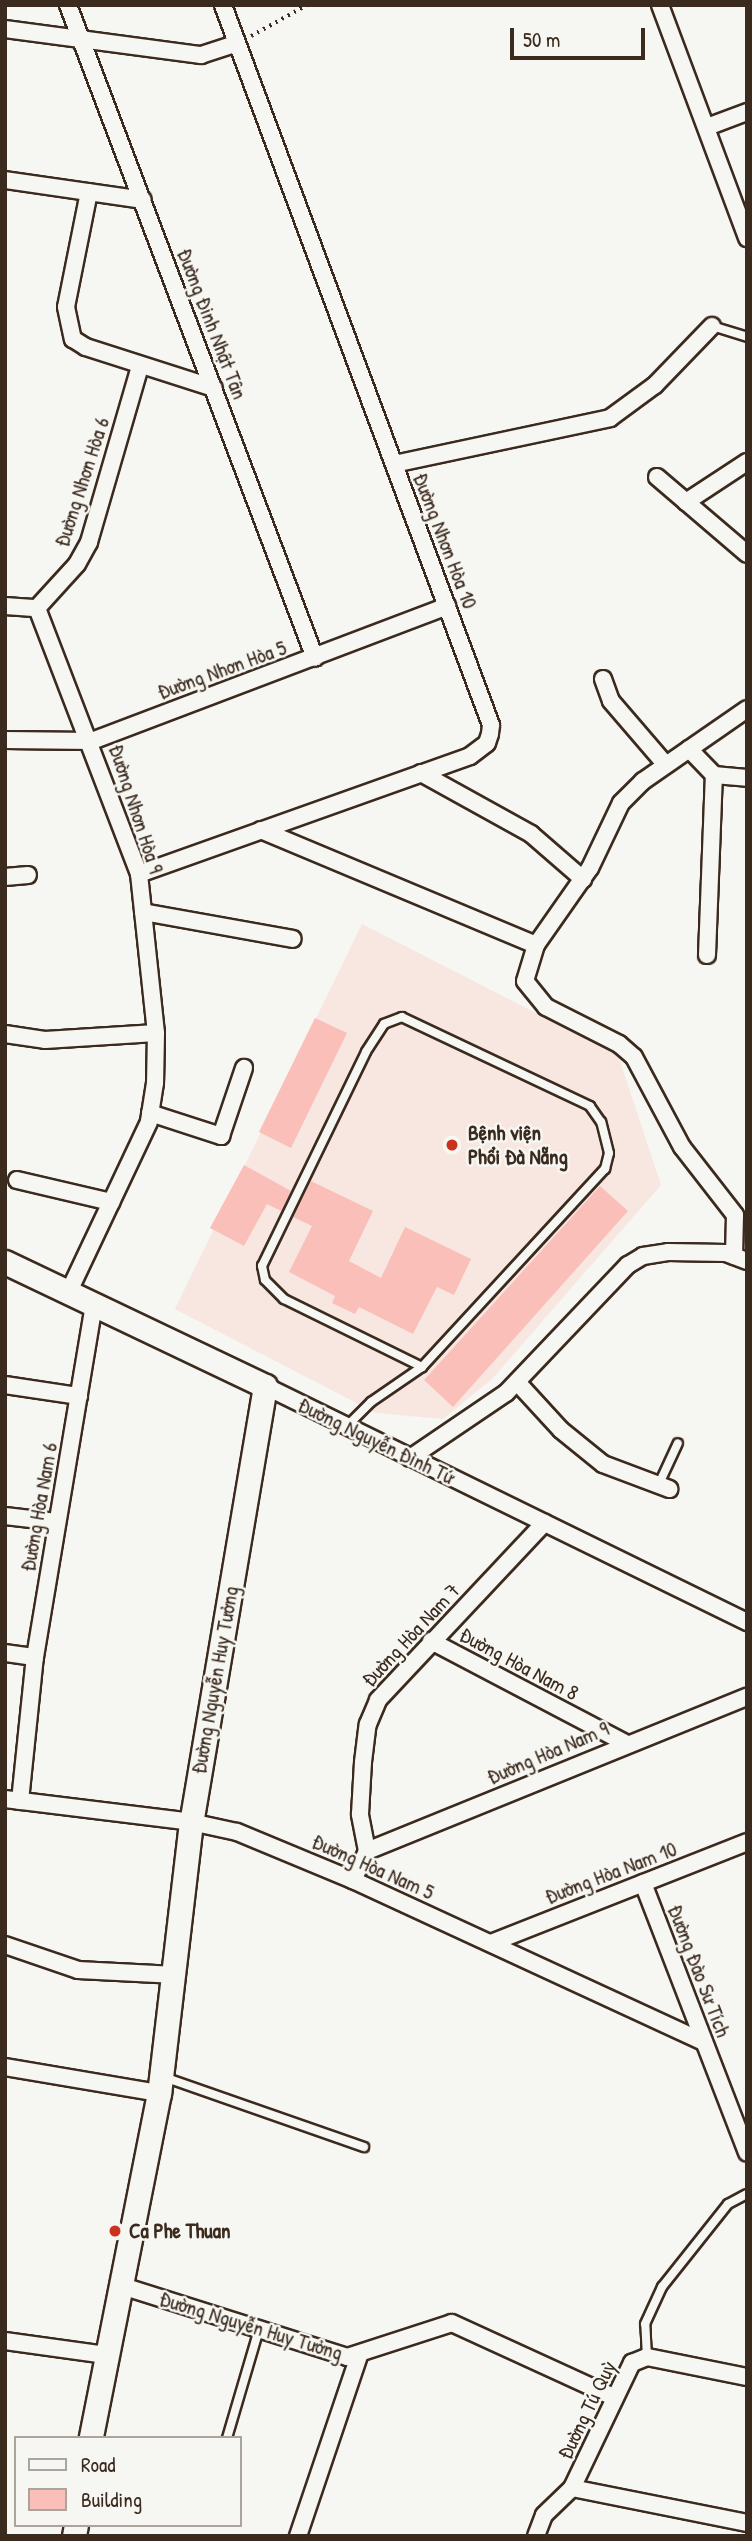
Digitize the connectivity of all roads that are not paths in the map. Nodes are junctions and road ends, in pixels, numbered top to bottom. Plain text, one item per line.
1 (68, 5) edge
2 (223, 5) edge
3 (660, 5) edge
4 (5, 29) edge
5 (80, 38) junction
6 (236, 43) junction
7 (747, 112) edge
8 (707, 127) junction
9 (5, 180) edge
10 (89, 192) junction
11 (143, 200) junction
12 (747, 238) edge
13 (712, 326) joint
14 (747, 337) edge
15 (140, 366) junction
16 (214, 388) junction
17 (747, 462) edge
18 (394, 464) junction
19 (657, 477) dead end
20 (686, 502) junction
21 (747, 554) edge
22 (5, 606) edge
23 (447, 606) junction
24 (37, 608) junction
25 (315, 657) junction
26 (603, 678) dead end
27 (747, 709) edge
28 (5, 740) edge
29 (92, 741) junction
30 (689, 749) junction
31 (666, 765) junction
32 (421, 773) junction
33 (714, 775) junction
34 (747, 778) edge
35 (261, 830) junction
36 (139, 874) junction
37 (28, 875) dead end
38 (5, 877) edge
39 (583, 878) junction
40 (143, 912) junction
41 (293, 939) dead end
42 (536, 945) junction
43 (707, 955) dead end
44 (156, 1033) junction
45 (5, 1034) edge
46 (244, 1068) dead end
47 (150, 1114) junction
48 (17, 1180) dead end
49 (111, 1202) junction
50 (742, 1217) edge
51 (740, 1258) edge
52 (5, 1262) edge
53 (68, 1293) junction
54 (94, 1305) junction
55 (422, 1367) junction
56 (517, 1382) junction
57 (5, 1385) edge
58 (265, 1386) junction
59 (79, 1396) junction
60 (347, 1426) junction
61 (678, 1443) dead end
62 (410, 1458) junction
63 (663, 1487) joint
64 (5, 1516) edge
65 (57, 1521) junction
66 (544, 1523) junction
67 (747, 1622) edge
68 (431, 1642) junction
69 (5, 1653) edge
70 (35, 1657) junction
71 (747, 1697) edge
72 (625, 1743) junction
73 (13, 1800) edge
74 (191, 1822) junction
75 (747, 1842) edge
76 (367, 1851) junction
77 (353, 1880) junction
78 (643, 1883) junction
79 (491, 1943) junction
80 (5, 1945) edge
81 (176, 1975) junction
82 (703, 2042) junction
83 (5, 2067) edge
84 (160, 2085) junction
85 (364, 2147) dead end
86 (747, 2153) edge
87 (747, 2194) edge
88 (119, 2285) junction
89 (259, 2329) junction
90 (5, 2341) edge
91 (106, 2355) junction
92 (359, 2356) junction
93 (647, 2357) junction
94 (747, 2377) edge
95 (614, 2397) junction
96 (92, 2436) edge
97 (228, 2436) edge
98 (572, 2488) junction
99 (747, 2523) edge
100 (298, 2536) edge
101 (536, 2536) edge

1 - 5 street, Đường Đinh Nhật Tân
2 - 6 street, Đường Nhơn Hòa 10
3 - 8 street
4 - 5 street
5 - 6 street
5 - 11 street, Đường Đinh Nhật Tân
6 - 18 street, Đường Nhơn Hòa 10
7 - 8 street
8 - 12 street
9 - 10 street
10 - 11 street
10 - 15 street
11 - 16 street, Đường Đinh Nhật Tân
13 - 14 lane
13 - 18 street
15 - 16 street
15 - 24 street, Đường Nhơn Hòa 6
16 - 25 street, Đường Đinh Nhật Tân
17 - 20 street
18 - 23 street, Đường Nhơn Hòa 10
19 - 20 street
20 - 21 street
22 - 24 street
23 - 25 street, Đường Nhơn Hòa 5
23 - 32 street, Đường Nhơn Hòa 10
24 - 29 street, Đường Nhơn Hòa 9
25 - 29 street, Đường Nhơn Hòa 5
26 - 31 street
27 - 30 street
28 - 29 street, Đường Nhơn Hòa 5
29 - 36 street, Đường Nhơn Hòa 9
30 - 31 street
30 - 33 street
31 - 39 street
32 - 35 street, Đường Nhơn Hòa 10
32 - 39 street
33 - 34 street
33 - 43 street
35 - 36 street, Đường Nhơn Hòa 10
35 - 42 street
36 - 40 street, Đường Nhơn Hòa 9
37 - 38 street
39 - 42 street
40 - 41 street
40 - 44 street, Đường Nhơn Hòa 9
42 - 50 street
44 - 45 street
44 - 47 street, Đường Nhơn Hòa 9
46 - 47 street
47 - 49 street, Đường Nhơn Hòa 9
48 - 49 street
49 - 53 street, Đường Nhơn Hòa 9
50 - 51 street
51 - 56 street
52 - 53 street, Đường Nguyễn Đình Tứ
53 - 54 street, Đường Nguyễn Đình Tứ
54 - 58 street, Đường Nguyễn Đình Tứ
54 - 59 street, Đường Hòa Nam 6
55 - 55 lane
55 - 60 lane
56 - 62 street
56 - 63 street
57 - 59 street
58 - 60 street, Đường Nguyễn Đình Tứ
58 - 74 street, Đường Nguyễn Huy Tưởng
59 - 65 street, Đường Hòa Nam 6
60 - 62 street, Đường Nguyễn Đình Tứ
61 - 63 lane
62 - 66 street, Đường Nguyễn Đình Tứ
64 - 65 street
65 - 70 street, Đường Hòa Nam 6
66 - 67 street, Đường Nguyễn Đình Tứ
66 - 68 street, Đường Hòa Nam 7
68 - 72 street, Đường Hòa Nam 8
68 - 76 street, Đường Hòa Nam 7
69 - 70 street
70 - 73 street, Đường Hòa Nam 6
71 - 72 street, Đường Hòa Nam 9
72 - 76 street, Đường Hòa Nam 9
73 - 74 street, Đường Hòa Nam 5
74 - 77 street, Đường Hòa Nam 5
74 - 81 street, Đường Nguyễn Huy Tưởng
75 - 78 street, Đường Hòa Nam 10
76 - 77 street
77 - 79 street, Đường Hòa Nam 5
78 - 79 street, Đường Hòa Nam 10
78 - 82 street, Đường Đào Sư Tích
79 - 82 street, Đường Hòa Nam 5
80 - 81 street
81 - 84 street, Đường Nguyễn Huy Tưởng
82 - 86 street, Đường Đào Sư Tích
83 - 84 street
84 - 85 lane
84 - 88 street, Đường Nguyễn Huy Tưởng
87 - 93 lane
88 - 89 street, Đường Nguyễn Huy Tưởng
88 - 91 street, Đường Nguyễn Huy Tưởng
89 - 92 street, Đường Nguyễn Huy Tưởng
89 - 97 lane
90 - 91 street
91 - 96 street, Đường Nguyễn Huy Tưởng
92 - 95 street, Đường Nguyễn Huy Tưởng
92 - 100 street
93 - 94 street, Đường Tú Quỳ
93 - 95 street, Đường Tú Quỳ
95 - 98 street, Đường Tú Quỳ
98 - 99 street
98 - 101 street, Đường Tú Quỳ

